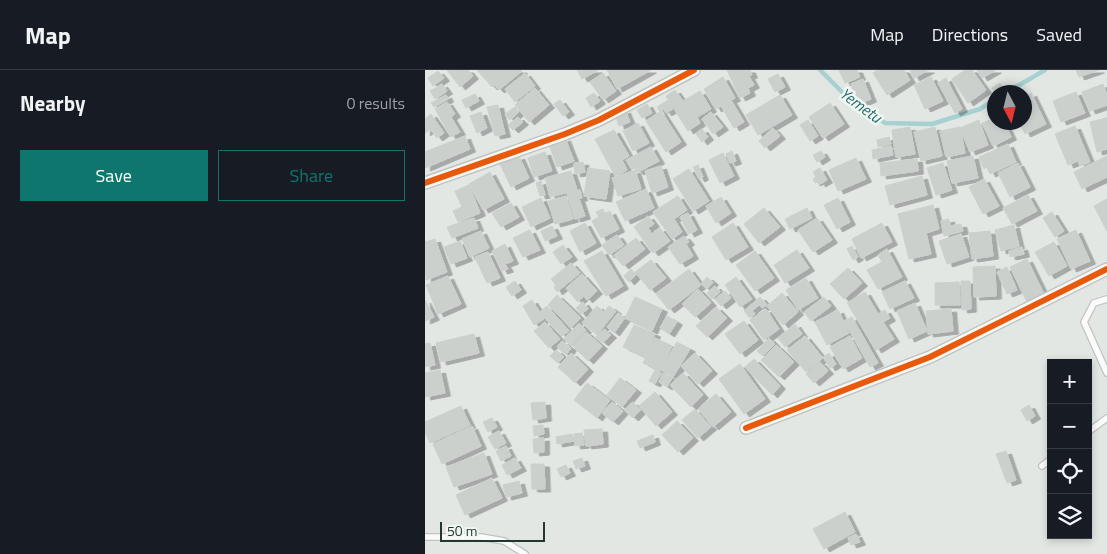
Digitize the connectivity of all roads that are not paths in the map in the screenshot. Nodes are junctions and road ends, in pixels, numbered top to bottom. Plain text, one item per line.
1 (694, 70) edge
2 (425, 183) edge
3 (1107, 268) edge
4 (1107, 299) edge
5 (1107, 373) edge
6 (1107, 418) edge
7 (746, 428) dead end
8 (1092, 429) edge
9 (1047, 462) edge
10 (1042, 466) dead end
11 (425, 538) edge
12 (525, 554) edge

1 - 2 street
3 - 7 street
4 - 5 lane
6 - 8 lane
9 - 10 lane
11 - 12 lane

